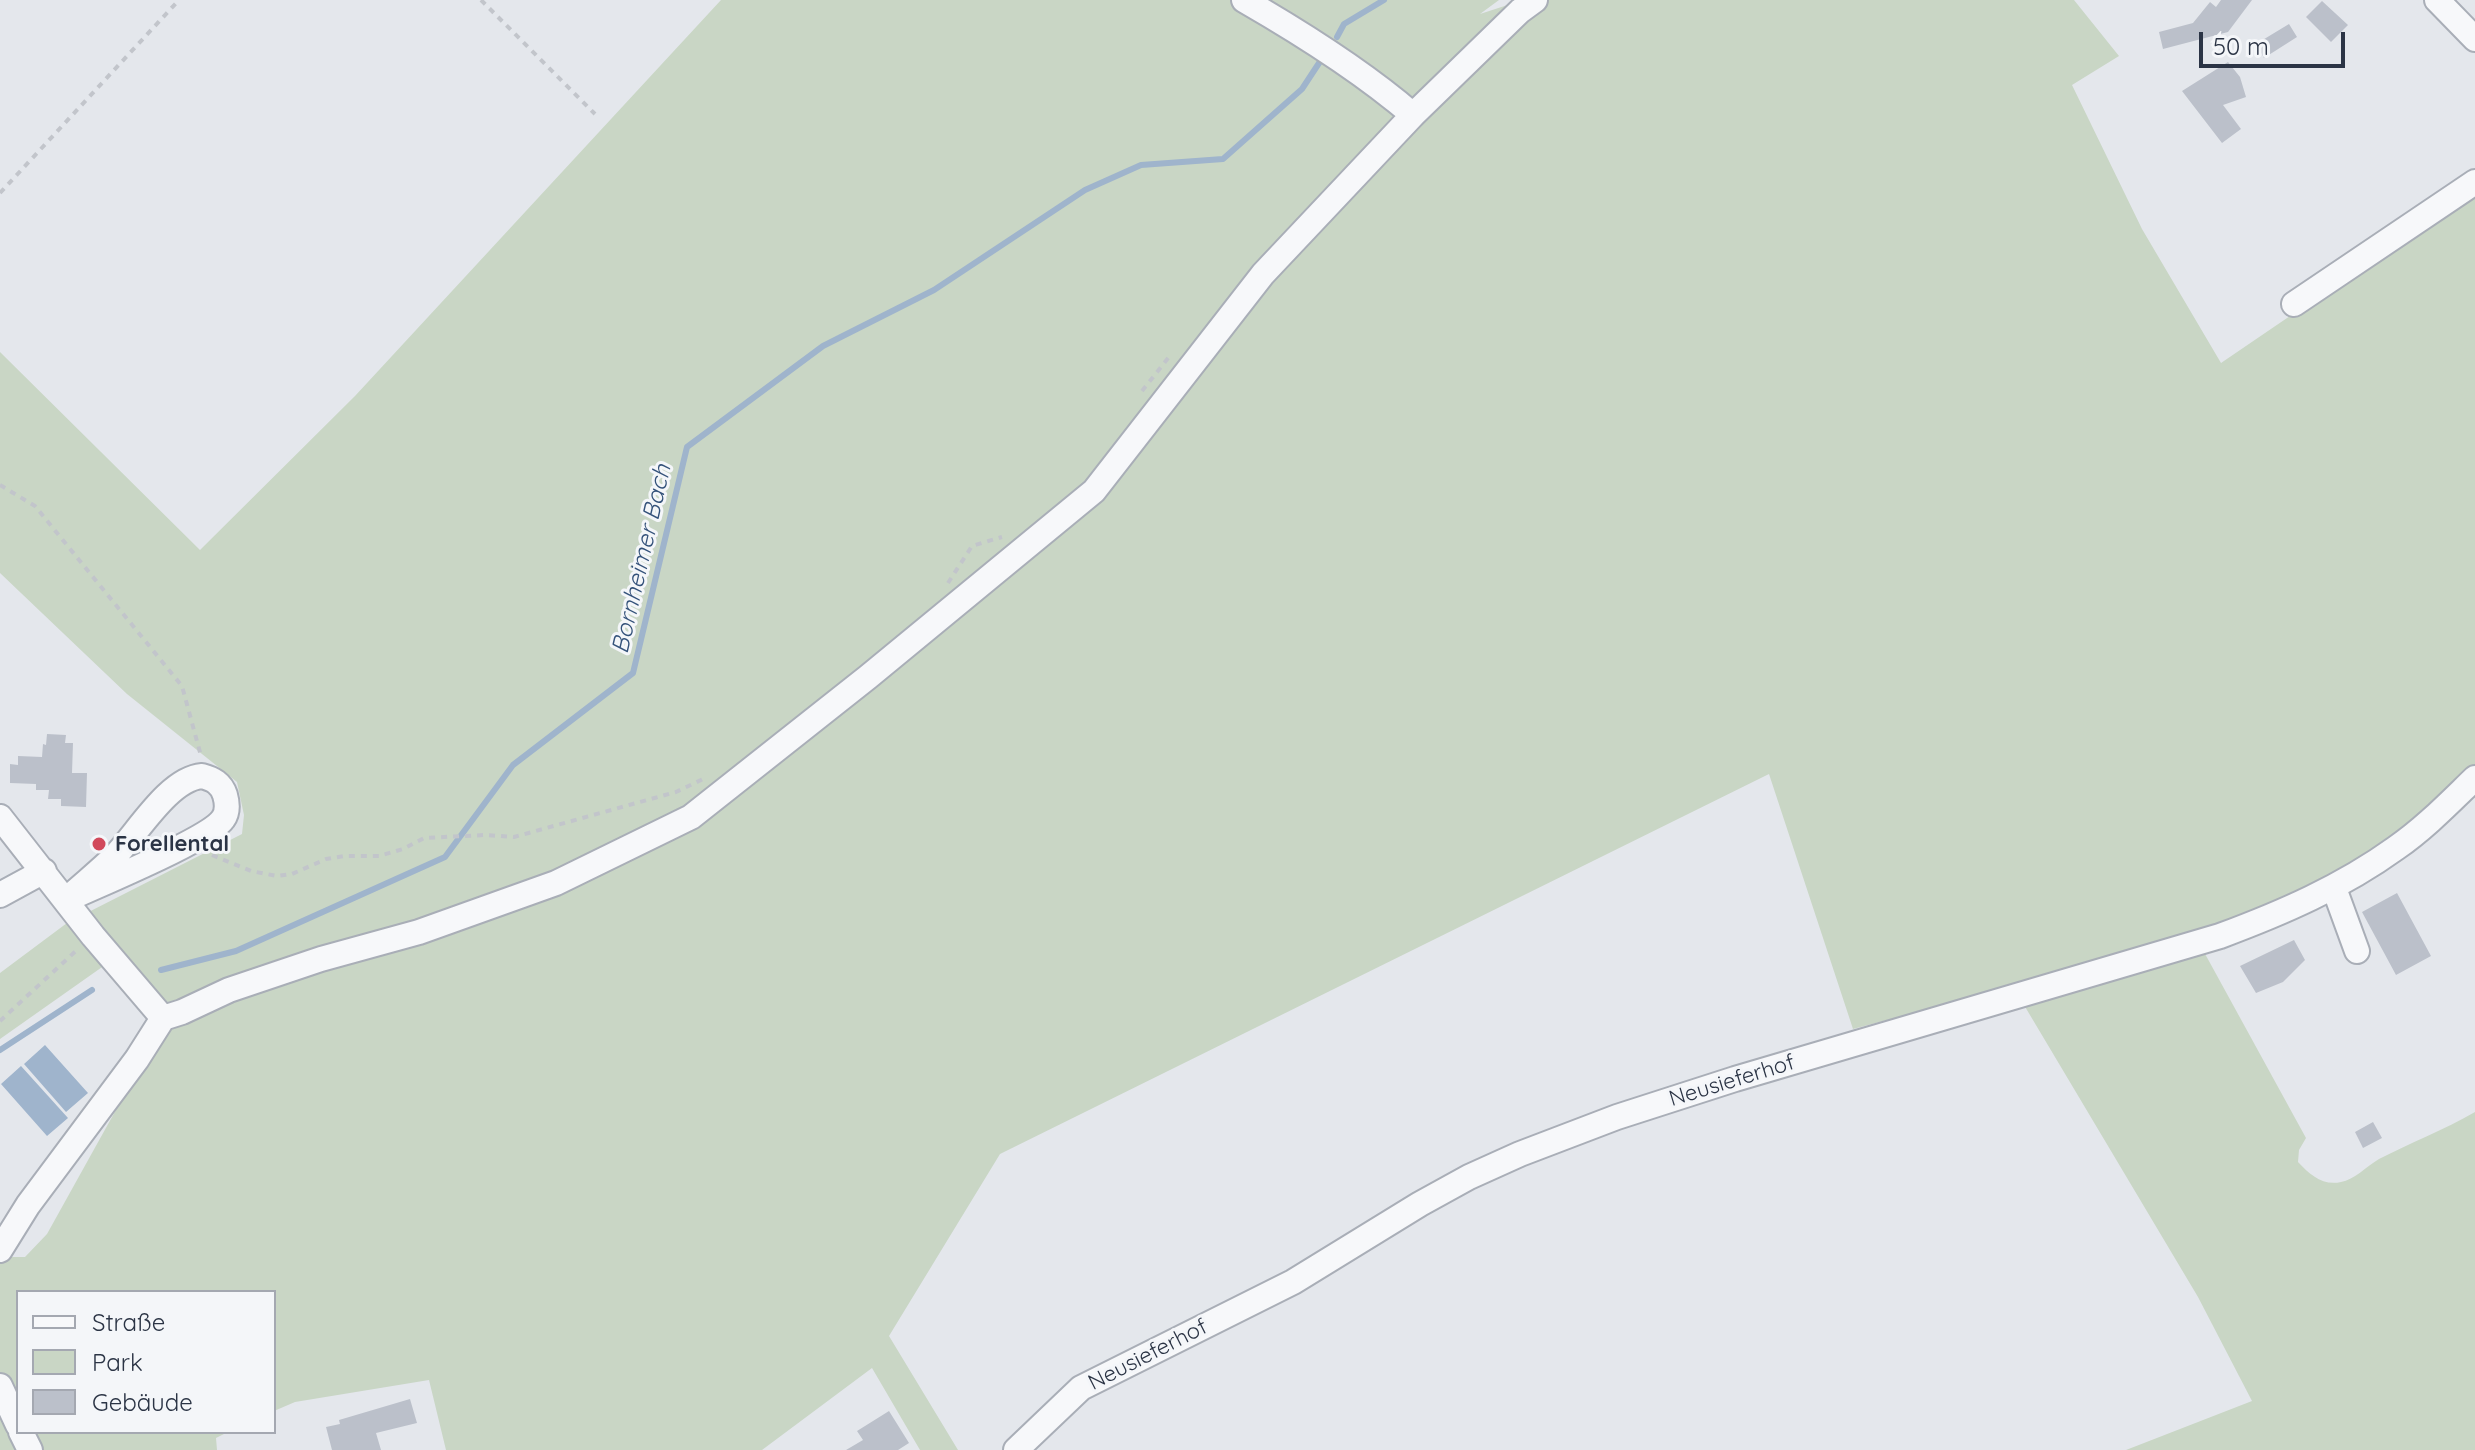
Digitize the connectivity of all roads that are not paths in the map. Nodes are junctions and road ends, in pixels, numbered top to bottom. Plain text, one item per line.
1 (1244, 0) edge
2 (1535, 0) edge
3 (2437, 0) edge
4 (2475, 39) edge
5 (1413, 115) junction
6 (2475, 182) edge
7 (2294, 304) dead end
8 (2475, 778) edge
9 (0, 817) edge
10 (44, 871) junction
11 (2334, 888) junction
12 (0, 895) edge
13 (66, 900) junction
14 (2357, 951) dead end
15 (163, 1018) junction
16 (0, 1250) edge
17 (0, 1386) edge
18 (16, 1421) edge
19 (1016, 1450) edge

1 - 5 street
2 - 5 street
3 - 4 street
5 - 15 street
6 - 7 street
8 - 11 street, Neusieferhof
9 - 10 street
10 - 12 street
10 - 13 street
11 - 14 street
11 - 19 street, Neusieferhof
13 - 13 street
13 - 15 street
15 - 16 street
17 - 18 street

